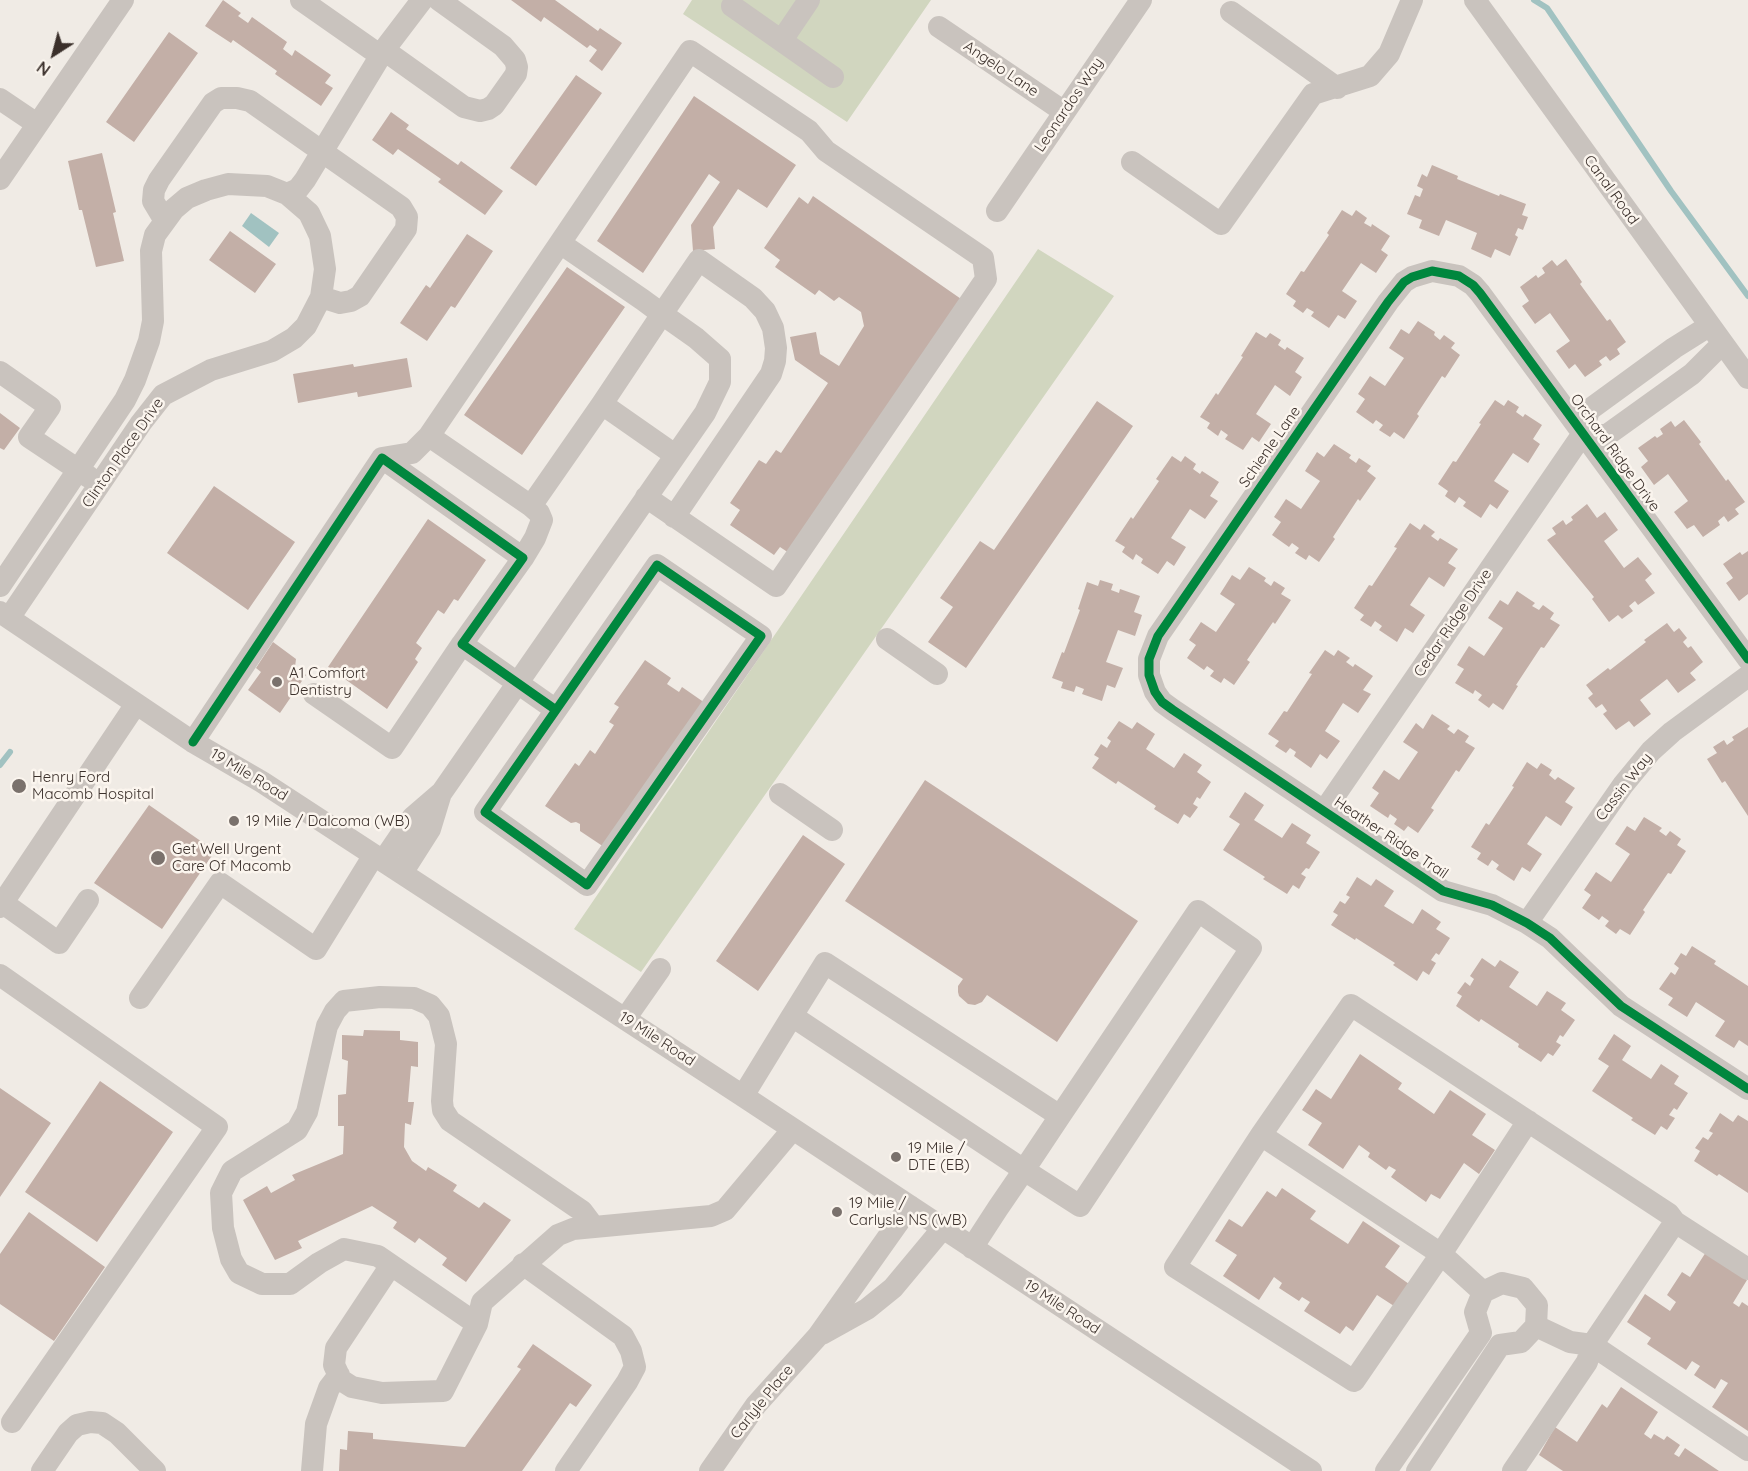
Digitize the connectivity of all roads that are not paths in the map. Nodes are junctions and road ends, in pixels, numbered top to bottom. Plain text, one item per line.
1 (123, 0) edge
2 (301, 0) edge
3 (422, 0) edge
4 (439, 0) edge
5 (809, 0) edge
6 (1141, 0) edge
7 (1412, 0) edge
8 (1475, 0) edge
9 (732, 6) dead end
10 (1231, 12) dead end
11 (939, 27) dead end
12 (782, 40) junction
13 (382, 53) junction
14 (833, 77) dead end
15 (1337, 88) junction
16 (0, 99) edge
17 (1063, 111) junction
18 (37, 124) junction
19 (322, 152) junction
20 (1132, 162) dead end
21 (0, 179) edge
22 (287, 194) junction
23 (997, 211) dead end
24 (165, 221) junction
25 (560, 243) junction
26 (1451, 273) joint
27 (321, 297) junction
28 (662, 314) junction
29 (1716, 335) junction
30 (0, 372) edge
31 (1748, 378) edge
32 (602, 404) junction
33 (1582, 435) junction
34 (429, 436) junction
35 (675, 455) junction
36 (382, 458) junction
37 (78, 470) junction
38 (100, 484) junction
39 (646, 498) junction
40 (531, 506) junction
41 (674, 517) junction
42 (523, 558) junction
43 (0, 586) edge
44 (4, 615) edge
45 (888, 639) dead end
46 (462, 644) junction
47 (1748, 659) edge
48 (937, 674) dead end
49 (1149, 675) joint
50 (1748, 676) edge
51 (517, 683) junction
52 (314, 694) dead end
53 (136, 704) junction
54 (556, 710) junction
55 (193, 741) junction
56 (442, 792) junction
57 (780, 794) dead end
58 (1324, 811) junction
59 (832, 830) dead end
60 (378, 858) junction
61 (402, 873) junction
62 (88, 900) dead end
63 (2, 905) edge
64 (1527, 923) junction
65 (660, 969) dead end
66 (0, 975) edge
67 (140, 998) dead end
68 (792, 1016) junction
69 (626, 1019) junction
70 (1748, 1089) edge
71 (743, 1096) junction
72 (1060, 1116) junction
73 (1528, 1121) junction
74 (793, 1129) junction
75 (1261, 1135) junction
76 (1024, 1170) junction
77 (910, 1206) junction
78 (1675, 1222) junction
79 (594, 1227) junction
80 (943, 1228) junction
81 (972, 1248) junction
82 (1441, 1254) junction
83 (523, 1264) junction
84 (391, 1265) junction
85 (1748, 1269) edge
86 (1484, 1292) junction
87 (477, 1324) junction
88 (1536, 1326) junction
89 (818, 1336) junction
90 (1592, 1345) junction
91 (339, 1375) junction
92 (12, 1422) dead end
93 (1748, 1450) edge
94 (42, 1471) edge
95 (154, 1471) edge
96 (312, 1471) edge
97 (566, 1471) edge
98 (710, 1471) edge
99 (1311, 1471) edge
100 (1386, 1471) edge
101 (1417, 1471) edge
102 (1513, 1471) edge

1 - 18 street
2 - 13 street
3 - 13 street
4 - 13 street
5 - 12 street
6 - 17 street, Leonardos Way
7 - 15 street
8 - 29 street, Canal Road
9 - 12 street
10 - 15 street
11 - 17 street, Angelo Lane
12 - 14 street
13 - 19 street
15 - 20 street
16 - 18 street
17 - 23 street, Leonardos Way
18 - 21 street
19 - 22 street
19 - 24 street
19 - 27 street
22 - 24 street, Clinton Place Drive
22 - 27 street, Clinton Place Drive
24 - 37 street, Clinton Place Drive
25 - 28 street
25 - 34 street
25 - 41 street
26 - 33 street, Orchard Ridge Drive
26 - 49 street, Schienle Lane
27 - 38 street, Clinton Place Drive
28 - 32 street
28 - 35 street
28 - 41 street
29 - 31 street, Canal Road
29 - 33 street, Cedar Ridge Drive
29 - 33 street
30 - 37 street
32 - 35 street
32 - 40 street
33 - 47 street, Orchard Ridge Drive
33 - 58 street, Cedar Ridge Drive
34 - 36 street
34 - 40 street
35 - 39 street
36 - 42 street
36 - 55 street
37 - 38 street
37 - 43 street, Clinton Place Drive
38 - 44 street, Clinton Place Drive
39 - 41 street
39 - 51 street
40 - 42 street
42 - 46 street
44 - 53 street, 19 Mile Road
45 - 48 street
46 - 51 street
46 - 52 street
49 - 58 street, Heather Ridge Trail
50 - 64 street, Cassin Way
51 - 54 street
51 - 56 street
53 - 55 street, 19 Mile Road
53 - 63 street
54 - 54 street
55 - 60 street, 19 Mile Road
56 - 60 street
56 - 61 street
57 - 59 street
58 - 64 street, Heather Ridge Trail
60 - 61 street, 19 Mile Road
60 - 67 street
61 - 69 street, 19 Mile Road
62 - 63 street
64 - 70 street, Heather Ridge Trail
65 - 69 street
66 - 92 street
68 - 71 street
68 - 72 street
68 - 76 street
69 - 71 street, 19 Mile Road
71 - 74 street, 19 Mile Road
72 - 76 street
72 - 76 street
73 - 75 street
73 - 78 street
73 - 82 street
74 - 77 street, 19 Mile Road
74 - 79 street
75 - 82 street
75 - 82 street
76 - 81 street
77 - 80 street, 19 Mile Road
77 - 89 street, Carlyle Place
78 - 85 street
78 - 90 street
79 - 83 street
79 - 84 street
80 - 81 street, 19 Mile Road
80 - 89 street, Carlyle Place
81 - 99 street, 19 Mile Road
82 - 86 street
83 - 87 street
83 - 97 street
84 - 87 street
84 - 91 street
86 - 88 street
86 - 100 street
87 - 91 street
88 - 90 street
88 - 101 street
89 - 98 street, Carlyle Place
90 - 93 street
90 - 102 street
91 - 96 street
94 - 95 street

